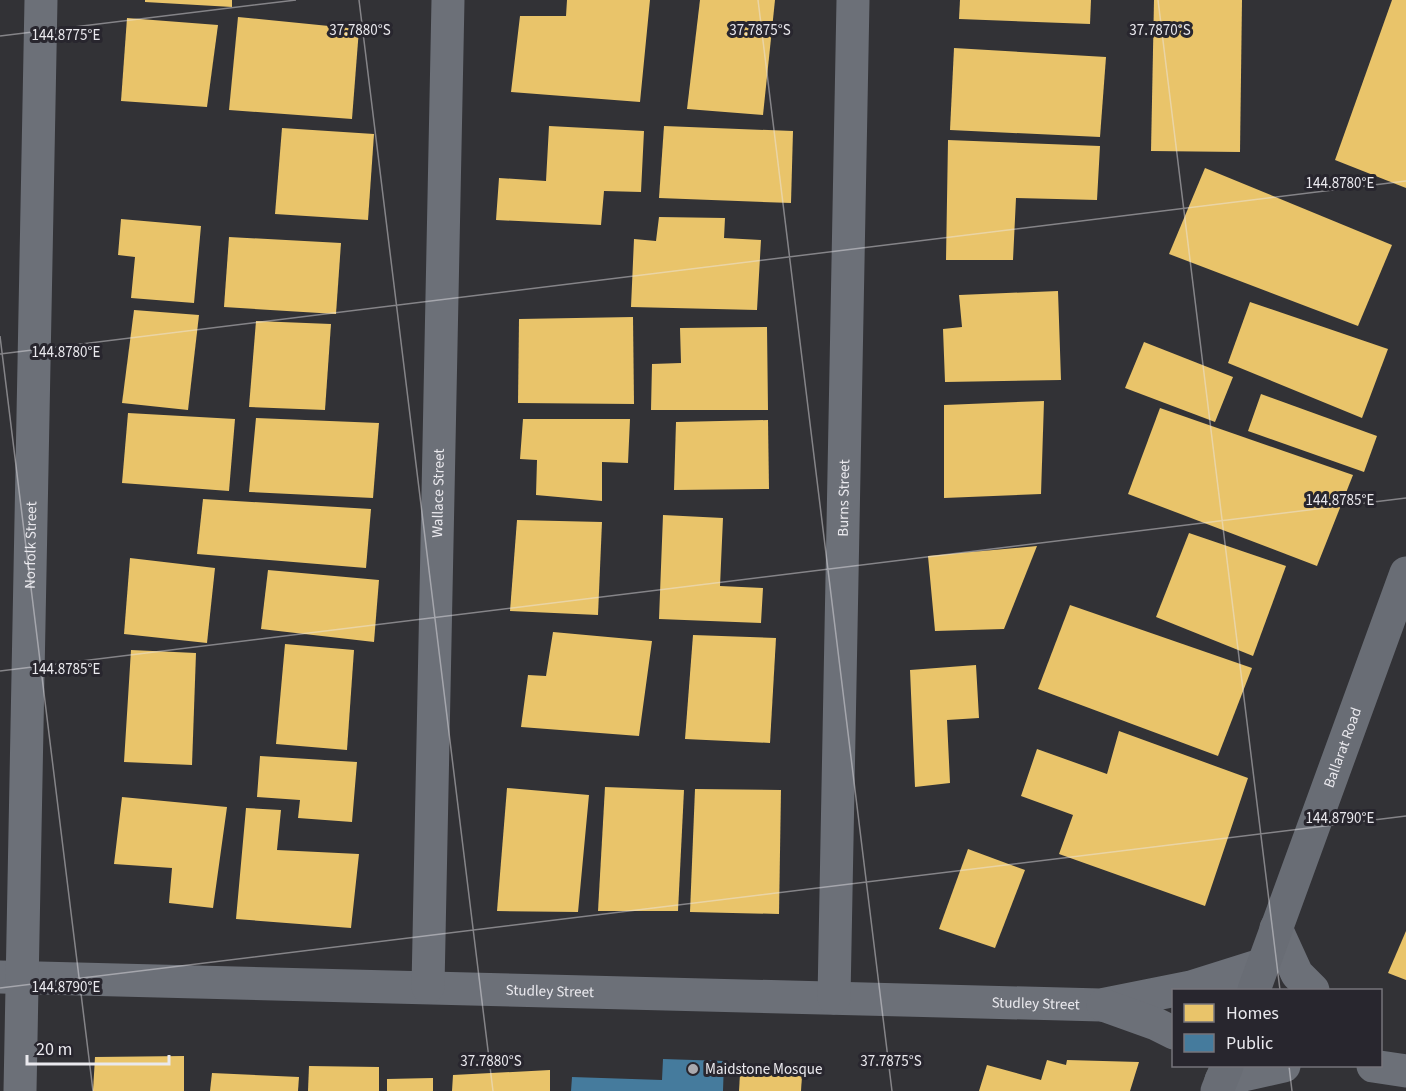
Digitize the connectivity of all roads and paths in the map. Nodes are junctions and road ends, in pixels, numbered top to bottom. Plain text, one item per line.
1 (41, 0) edge
2 (447, 0) edge
3 (853, 0) edge
4 (1406, 573) edge
5 (1276, 928) junction
6 (11, 977) edge
7 (1259, 977) edge
8 (428, 987) junction
9 (1181, 989) edge
10 (1312, 989) edge
11 (1172, 991) edge
12 (834, 998) junction
13 (1101, 1005) junction
14 (1172, 1032) edge
15 (1382, 1047) edge
16 (1406, 1063) edge
17 (1270, 1067) edge
18 (1382, 1067) edge
19 (1406, 1071) edge
20 (1222, 1074) edge
21 (20, 1091) edge

1 - 6 street, Norfolk Street
2 - 8 street, Wallace Street
3 - 12 street, Burns Street
4 - 5 highway, Ballarat Road
5 - 7 highway, Ballarat Road
5 - 10 street
6 - 8 street, Studley Street
6 - 21 street, Norfolk Street
7 - 9 street, Studley Street
8 - 12 street, Studley Street
11 - 13 street, Studley Street
12 - 13 street, Studley Street
13 - 14 street, Studley Street
15 - 16 street
17 - 20 street
18 - 19 street

